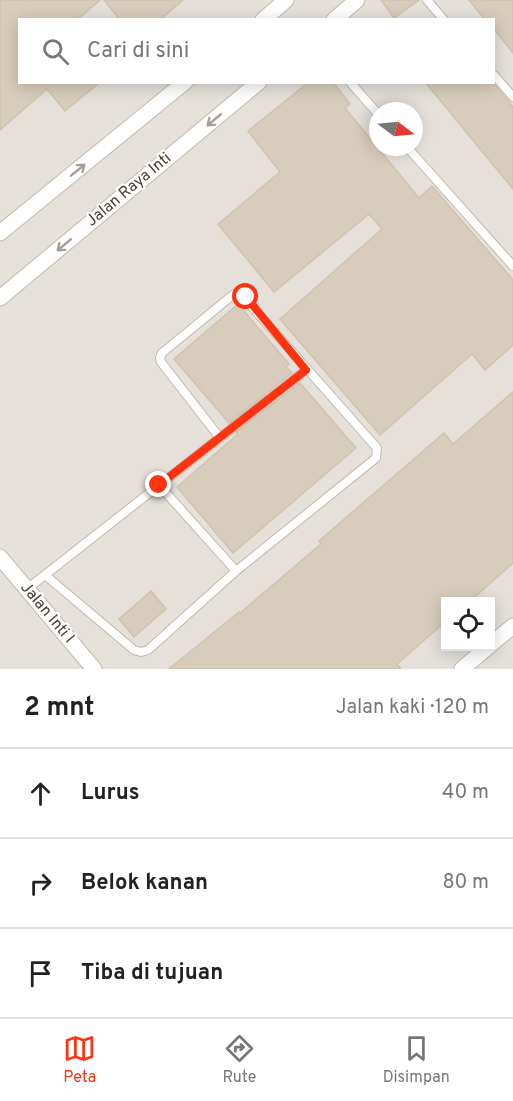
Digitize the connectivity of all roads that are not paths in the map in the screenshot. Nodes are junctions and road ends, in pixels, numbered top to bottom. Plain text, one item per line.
1 (286, 0) edge
2 (357, 0) edge
3 (427, 0) edge
4 (264, 18) edge
5 (336, 18) edge
6 (442, 18) edge
7 (495, 76) edge
8 (183, 84) edge
9 (256, 84) edge
10 (352, 84) edge
11 (513, 97) edge
12 (369, 104) edge
13 (415, 156) edge
14 (0, 233) edge
15 (513, 266) edge
16 (0, 298) edge
17 (306, 370) junction
18 (220, 438) junction
19 (159, 485) junction
20 (0, 557) edge
21 (236, 571) junction
22 (45, 575) junction
23 (27, 589) junction
24 (513, 626) edge
25 (495, 642) edge
26 (484, 651) edge
27 (94, 669) edge
28 (462, 669) edge

1 - 4 street
2 - 5 street
3 - 6 lane
7 - 11 lane
14 -> 8 street
9 -> 16 street, Jalan Raya Inti
10 - 12 lane
13 - 15 lane
17 - 18 lane
17 - 18 lane
17 - 21 lane
18 - 19 lane
19 - 21 lane
19 - 22 lane
20 - 23 street, Jalan Inti I
21 - 22 lane
22 - 23 lane
23 - 27 street, Jalan Inti I
24 - 25 street
26 - 28 street

